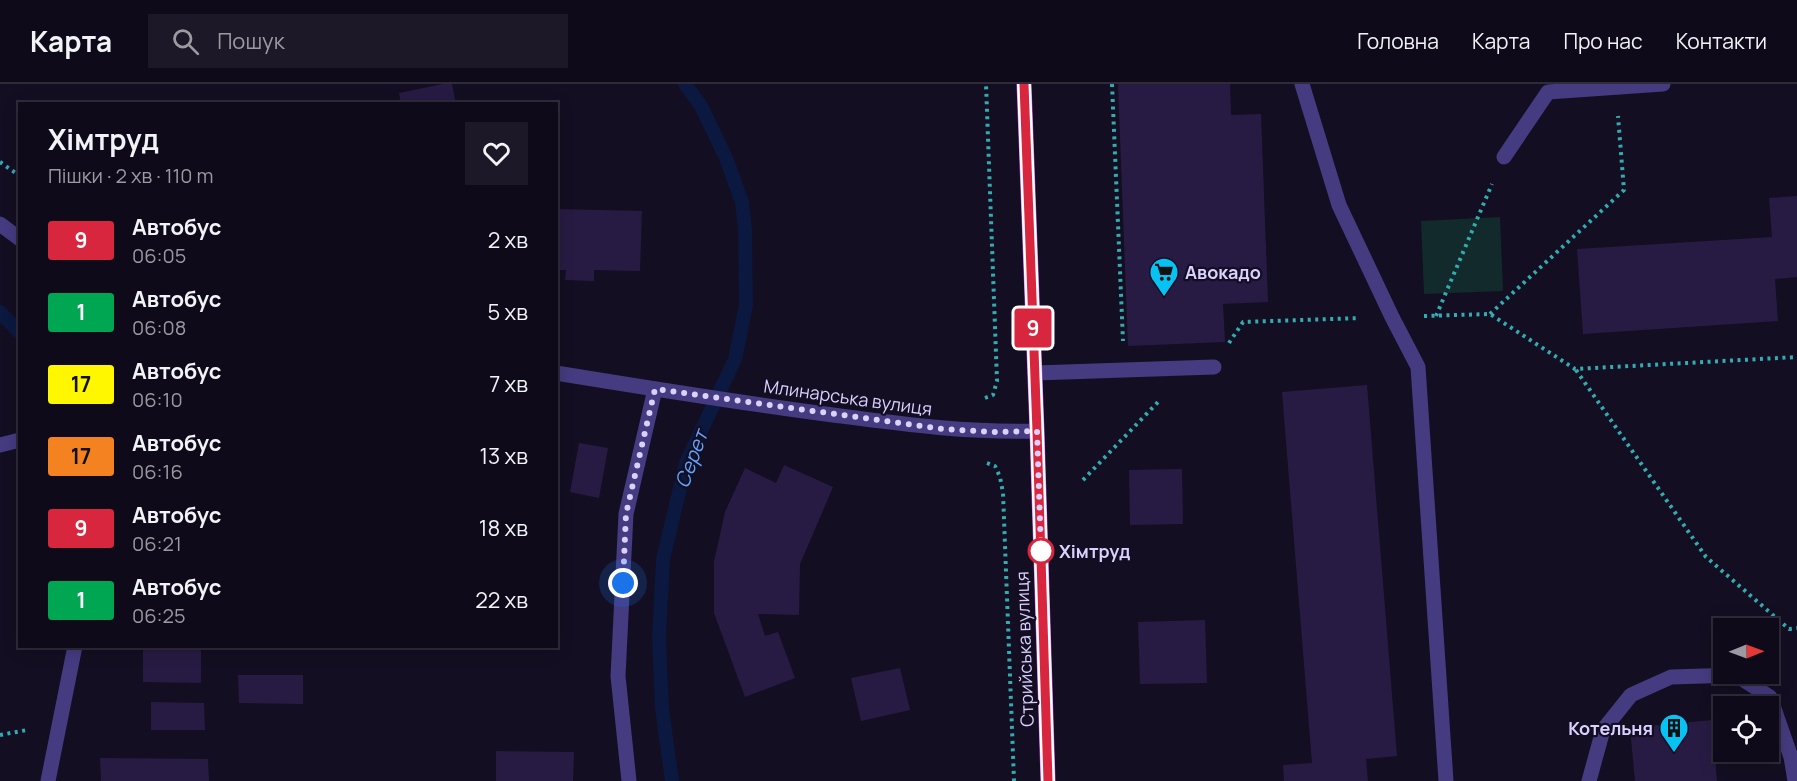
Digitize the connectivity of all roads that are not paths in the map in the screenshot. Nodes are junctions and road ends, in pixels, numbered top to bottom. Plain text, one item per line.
1 (1024, 84) edge
2 (1302, 84) edge
3 (1663, 84) edge
4 (1504, 157) road end
5 (0, 224) edge
6 (18, 238) edge
7 (1214, 367) dead end
8 (558, 373) edge
9 (1035, 373) junction
10 (655, 389) junction
11 (1037, 431) junction
12 (18, 440) edge
13 (0, 445) edge
14 (75, 648) edge
15 (48, 781) edge
16 (630, 781) edge
17 (1048, 781) edge
18 (1446, 781) edge
19 (1589, 781) edge
20 (1795, 781) edge

1 - 9 main road, Стрийська вулиця
2 - 18 street
3 - 4 street
5 - 6 street
7 - 9 street
8 - 10 street, Млинарська вулиця
9 - 11 main road, Стрийська вулиця
10 - 11 street, Млинарська вулиця
10 - 16 street
11 - 17 main road, Стрийська вулиця
12 - 13 street
14 - 15 street
19 - 20 street

